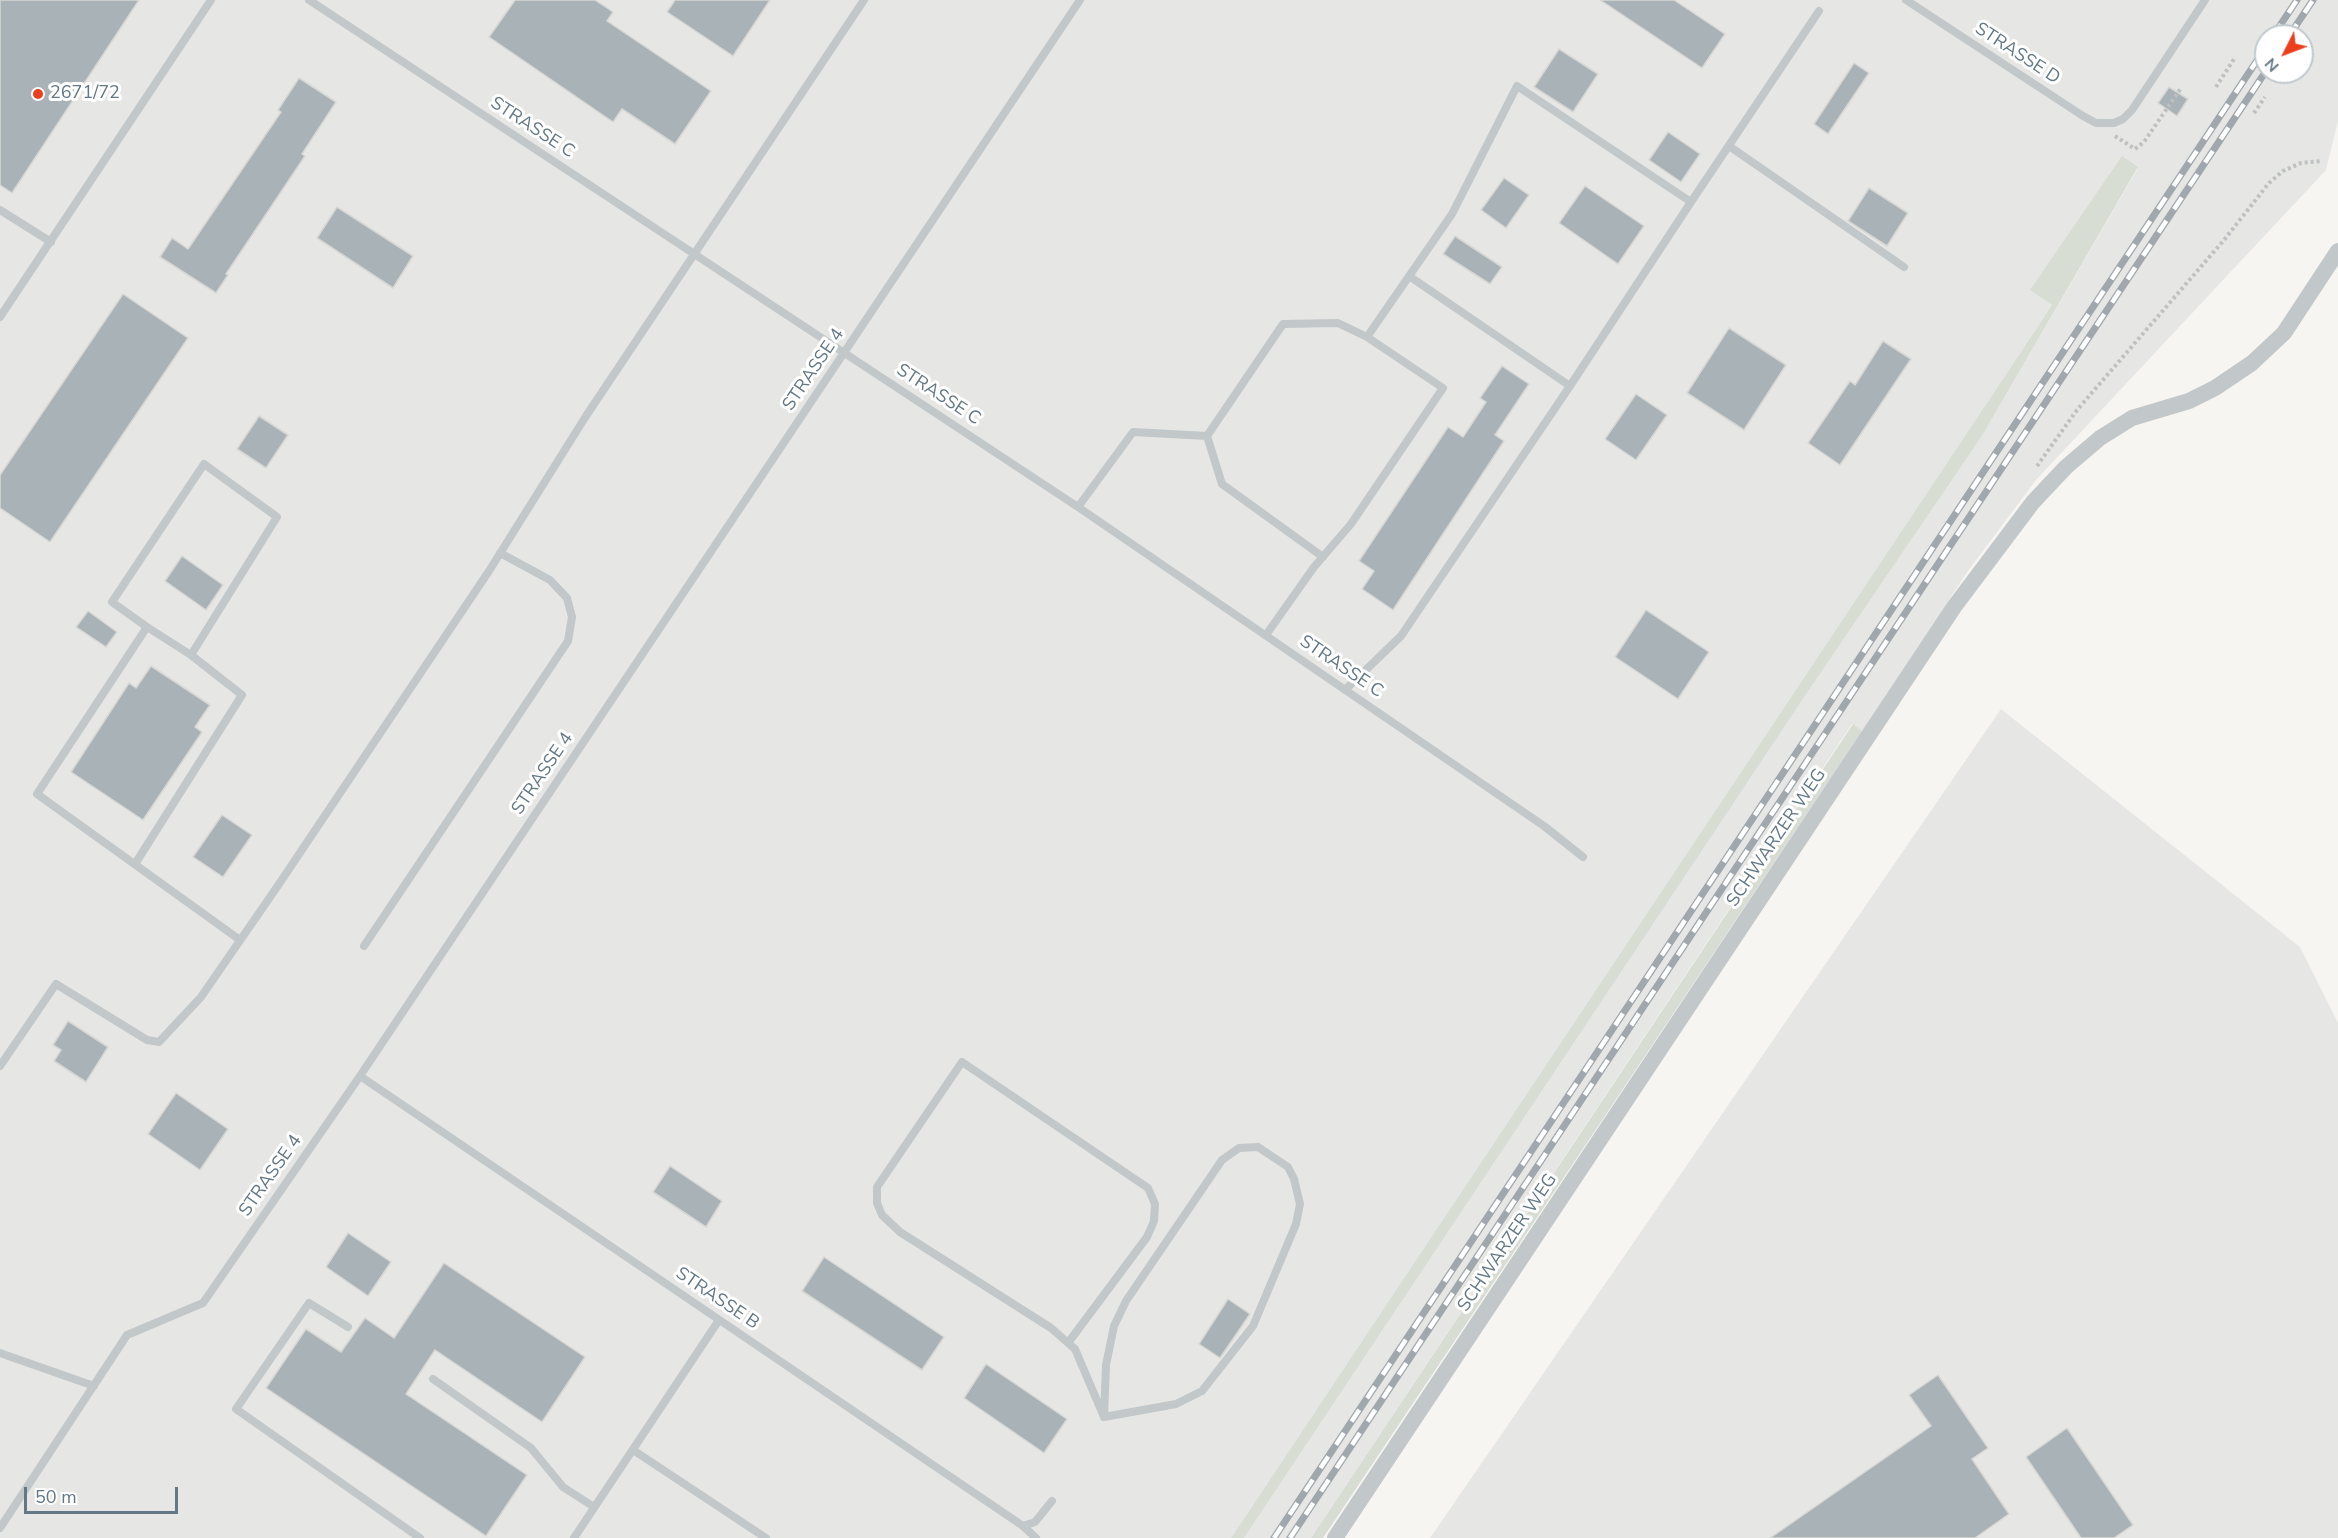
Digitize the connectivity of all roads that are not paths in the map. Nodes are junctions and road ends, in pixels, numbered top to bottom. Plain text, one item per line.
1 (212, 0) edge
2 (309, 0) edge
3 (864, 0) edge
4 (1080, 0) edge
5 (1906, 0) edge
6 (2205, 0) edge
7 (1820, 11) dead end
8 (1729, 146) junction
9 (1691, 202) junction
10 (0, 210) edge
11 (51, 242) junction
12 (2338, 251) edge
13 (695, 255) junction
14 (1904, 267) dead end
15 (1409, 276) junction
16 (0, 317) edge
17 (1367, 337) junction
18 (845, 353) junction
19 (1570, 386) junction
20 (1207, 436) junction
21 (1078, 507) junction
22 (500, 553) junction
23 (1323, 557) junction
24 (147, 627) junction
25 (1266, 636) junction
26 (191, 655) junction
27 (1345, 690) junction
28 (1583, 857) dead end
29 (135, 864) junction
30 (240, 940) junction
31 (364, 946) dead end
32 (0, 1066) edge
33 (360, 1076) junction
34 (719, 1320) junction
35 (348, 1327) dead end
36 (1068, 1343) junction
37 (0, 1353) edge
38 (433, 1379) dead end
39 (94, 1386) junction
40 (1104, 1417) junction
41 (633, 1450) junction
42 (1052, 1501) dead end
43 (594, 1507) junction
44 (1023, 1526) junction
45 (0, 1528) edge
46 (420, 1538) edge
47 (574, 1538) edge
48 (766, 1538) edge
49 (1036, 1538) edge
50 (1335, 1538) edge

1 - 11 lane
2 - 13 lane, STRASSE C
3 - 13 lane
4 - 18 lane, STRASSE 4
5 - 6 lane, STRASSE D
7 - 8 lane
8 - 9 lane
8 - 14 lane
9 - 15 lane
9 - 19 lane
10 - 11 lane
11 - 16 lane
12 - 50 street, SCHWARZER WEG
13 - 18 lane, STRASSE C
13 - 22 lane
15 - 17 lane
15 - 19 lane
17 - 20 lane
17 - 23 lane
18 - 21 lane, STRASSE C
18 - 33 lane, STRASSE 4
19 - 27 lane
20 - 21 lane
20 - 23 lane
21 - 25 lane, STRASSE C
22 - 30 lane
22 - 31 lane
23 - 25 lane
24 - 26 lane
24 - 26 lane
24 - 29 lane
25 - 27 lane, STRASSE C
26 - 29 lane
27 - 28 lane, STRASSE C
29 - 30 lane
30 - 32 lane
33 - 34 lane, STRASSE B
33 - 39 lane, STRASSE 4
34 - 41 lane
34 - 44 lane, STRASSE B
35 - 46 lane
36 - 36 lane
36 - 40 lane
37 - 39 lane
38 - 43 lane
39 - 45 lane, STRASSE 4
40 - 40 lane
41 - 43 lane
41 - 48 lane
42 - 44 lane
43 - 47 lane
44 - 49 lane, STRASSE B

